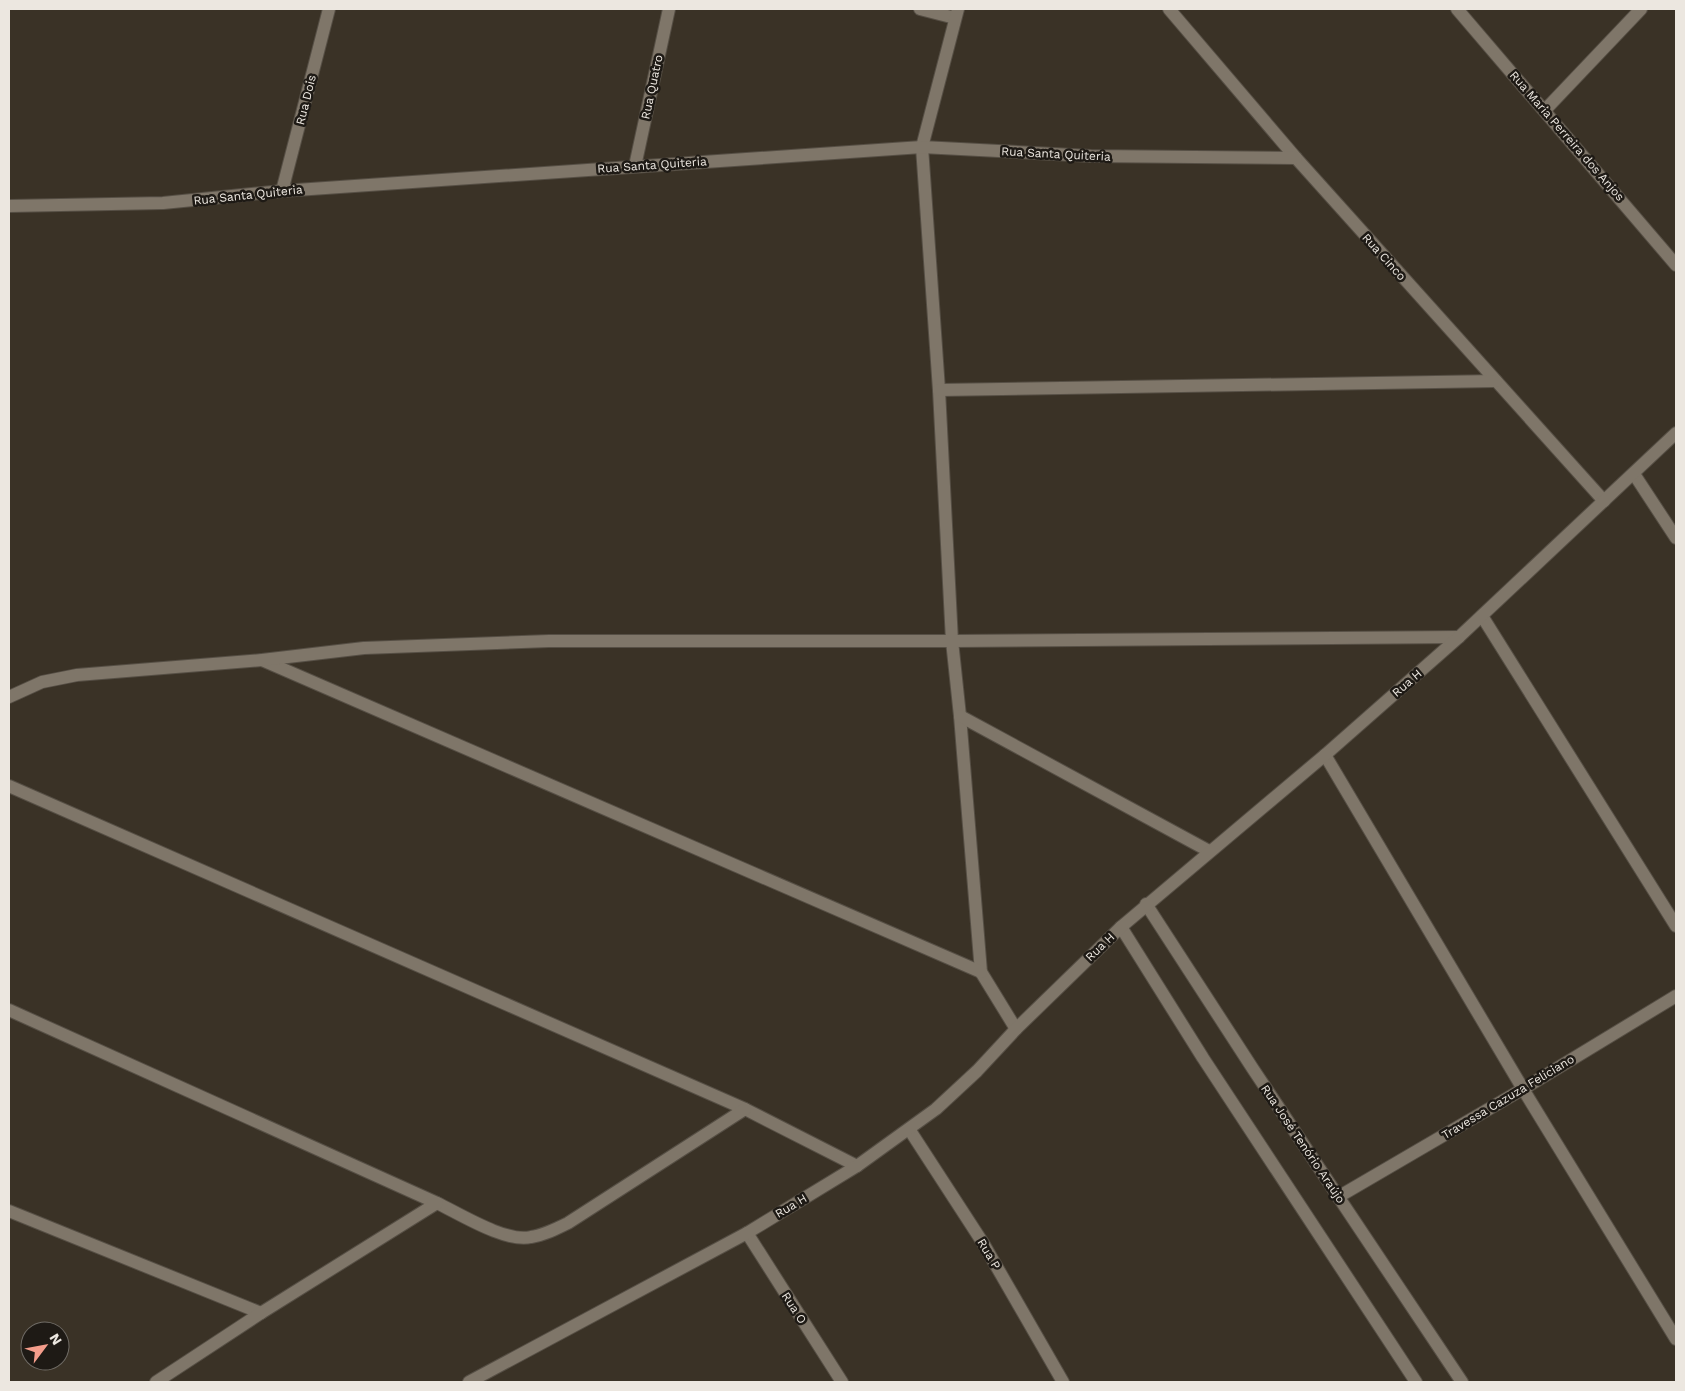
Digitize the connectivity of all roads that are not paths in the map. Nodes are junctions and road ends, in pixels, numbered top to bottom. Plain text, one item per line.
1 (329, 9) edge
2 (669, 9) edge
3 (920, 9) edge
4 (1169, 9) edge
5 (1457, 9) edge
6 (1641, 9) edge
7 (957, 13) edge
8 (1545, 110) junction
9 (922, 147) junction
10 (1296, 158) junction
11 (635, 166) junction
12 (282, 191) junction
13 (9, 206) edge
14 (1676, 264) edge
15 (1496, 381) junction
16 (939, 390) junction
17 (1676, 433) edge
18 (1634, 474) junction
19 (1604, 501) junction
20 (1676, 538) edge
21 (1482, 616) junction
22 (1459, 637) junction
23 (952, 641) junction
24 (262, 660) junction
25 (9, 697) edge
26 (960, 716) junction
27 (1324, 755) junction
28 (9, 786) edge
29 (1209, 851) junction
30 (1146, 904) junction
31 (1121, 926) junction
32 (1676, 926) edge
33 (981, 972) junction
34 (1676, 996) edge
35 (9, 1010) edge
36 (1016, 1029) junction
37 (1523, 1089) junction
38 (745, 1110) junction
39 (910, 1129) junction
40 (857, 1166) junction
41 (1338, 1197) junction
42 (437, 1203) junction
43 (9, 1211) edge
44 (746, 1233) junction
45 (261, 1313) junction
46 (1676, 1339) edge
47 (156, 1382) edge
48 (469, 1382) edge
49 (842, 1382) edge
50 (1063, 1382) edge
51 (1416, 1382) edge
52 (1462, 1382) edge

1 - 12 street, Rua Dois
2 - 11 street, Rua Quatro
3 - 7 street
4 - 10 street, Rua Cinco
5 - 8 street, Rua Maria Perreira dos Anjos
6 - 8 street
7 - 9 street
8 - 14 street, Rua Maria Perreira dos Anjos
9 - 10 street, Rua Santa Quiteria
9 - 11 street, Rua Santa Quiteria
9 - 16 street
10 - 15 street, Rua Cinco
11 - 12 street, Rua Santa Quiteria
12 - 13 street, Rua Santa Quiteria
15 - 16 street
15 - 19 street, Rua Cinco
16 - 23 street
17 - 18 street, Rua H
18 - 19 street, Rua H
18 - 20 street
19 - 21 street, Rua H
21 - 22 street, Rua H
21 - 32 street
22 - 23 street
22 - 27 street, Rua H
23 - 24 street
23 - 26 street
24 - 25 street
24 - 33 street
26 - 29 street
26 - 33 street
27 - 29 street, Rua H
27 - 37 street
28 - 38 street
29 - 30 street, Rua H
30 - 31 street, Rua H
30 - 41 street, Rua José Tenório Araújo
31 - 36 street, Rua H
31 - 51 street
33 - 36 street
34 - 37 street, Travessa Cazuza Feliciano
35 - 42 street
36 - 39 street, Rua H
37 - 41 street, Travessa Cazuza Feliciano
37 - 46 street
38 - 40 street
38 - 42 street
39 - 40 street, Rua H
39 - 50 street, Rua P
40 - 44 street, Rua H
41 - 52 street, Rua José Tenório Araújo
42 - 45 street
43 - 45 street
44 - 48 street, Rua H
44 - 49 street, Rua O
45 - 47 street

